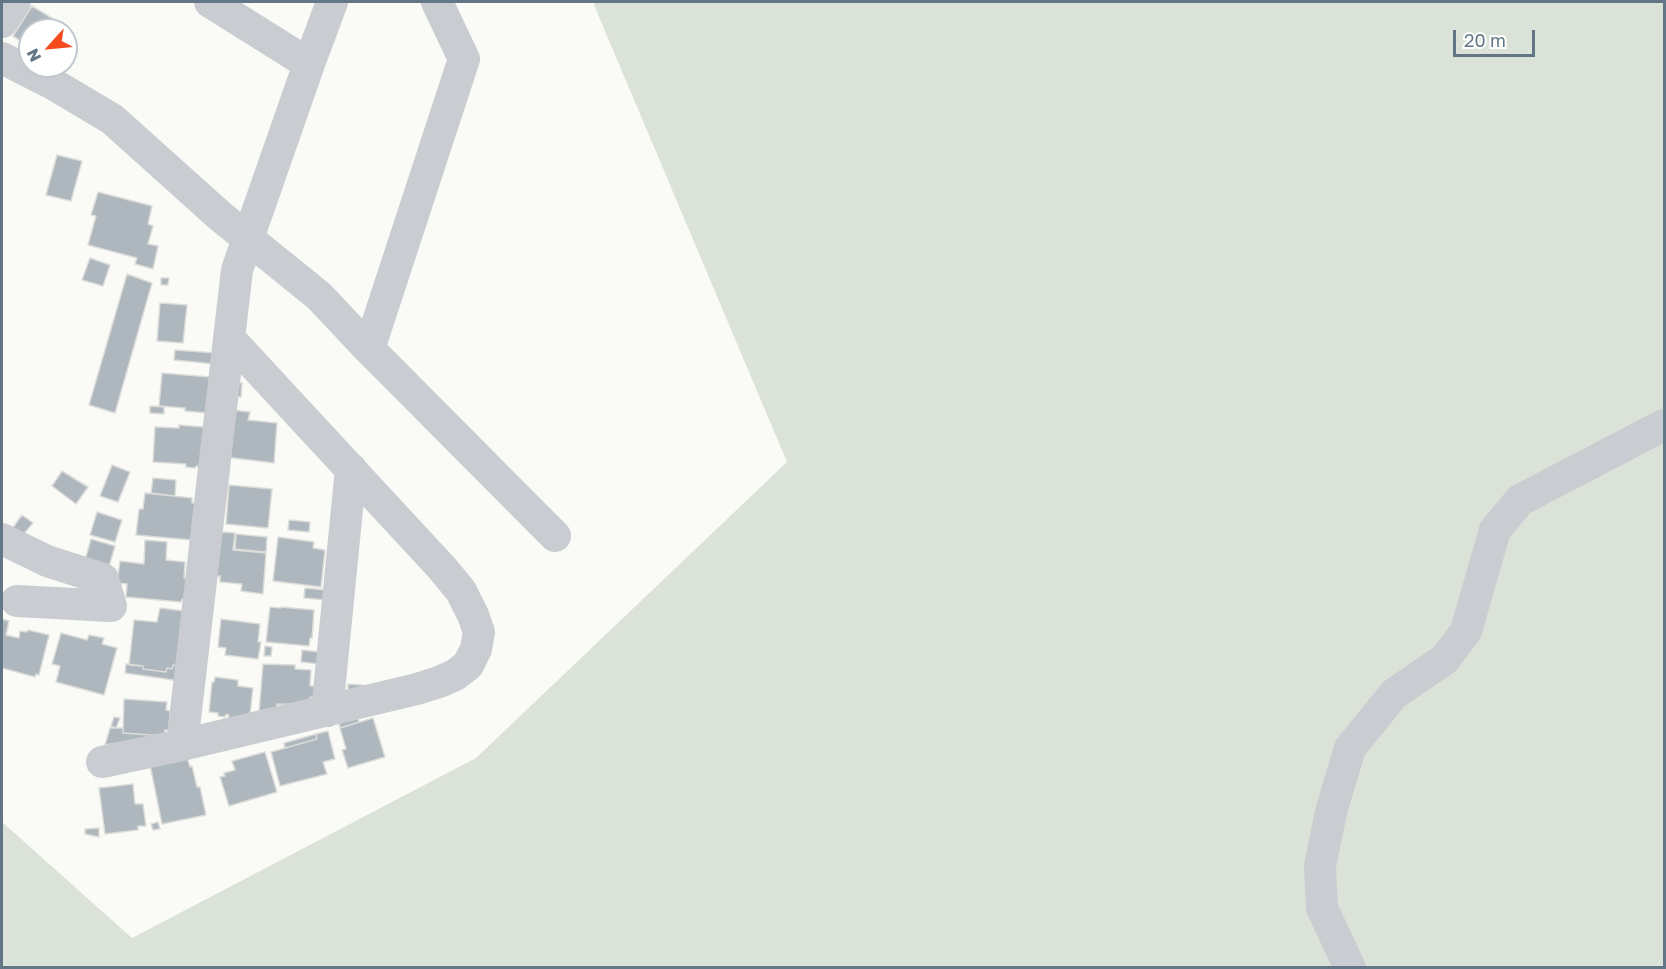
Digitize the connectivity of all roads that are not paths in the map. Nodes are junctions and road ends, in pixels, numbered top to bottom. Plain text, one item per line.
1 (15, 2) edge
2 (210, 2) edge
3 (332, 2) edge
4 (437, 2) edge
5 (2, 22) edge
6 (2, 58) edge
7 (309, 64) junction
8 (247, 238) junction
9 (229, 338) junction
10 (369, 349) junction
11 (1665, 425) edge
12 (351, 469) junction
13 (555, 536) dead end
14 (2, 539) edge
15 (17, 601) dead end
16 (327, 711) junction
17 (182, 745) junction
18 (102, 762) dead end
19 (1350, 968) edge

1 - 5 street
2 - 7 street
3 - 7 street
4 - 10 street
6 - 8 street
7 - 8 street
8 - 9 street
8 - 10 street
9 - 12 street
9 - 17 street
10 - 13 street
11 - 19 street
12 - 16 street
12 - 16 street
14 - 15 street
16 - 17 street
17 - 18 street

